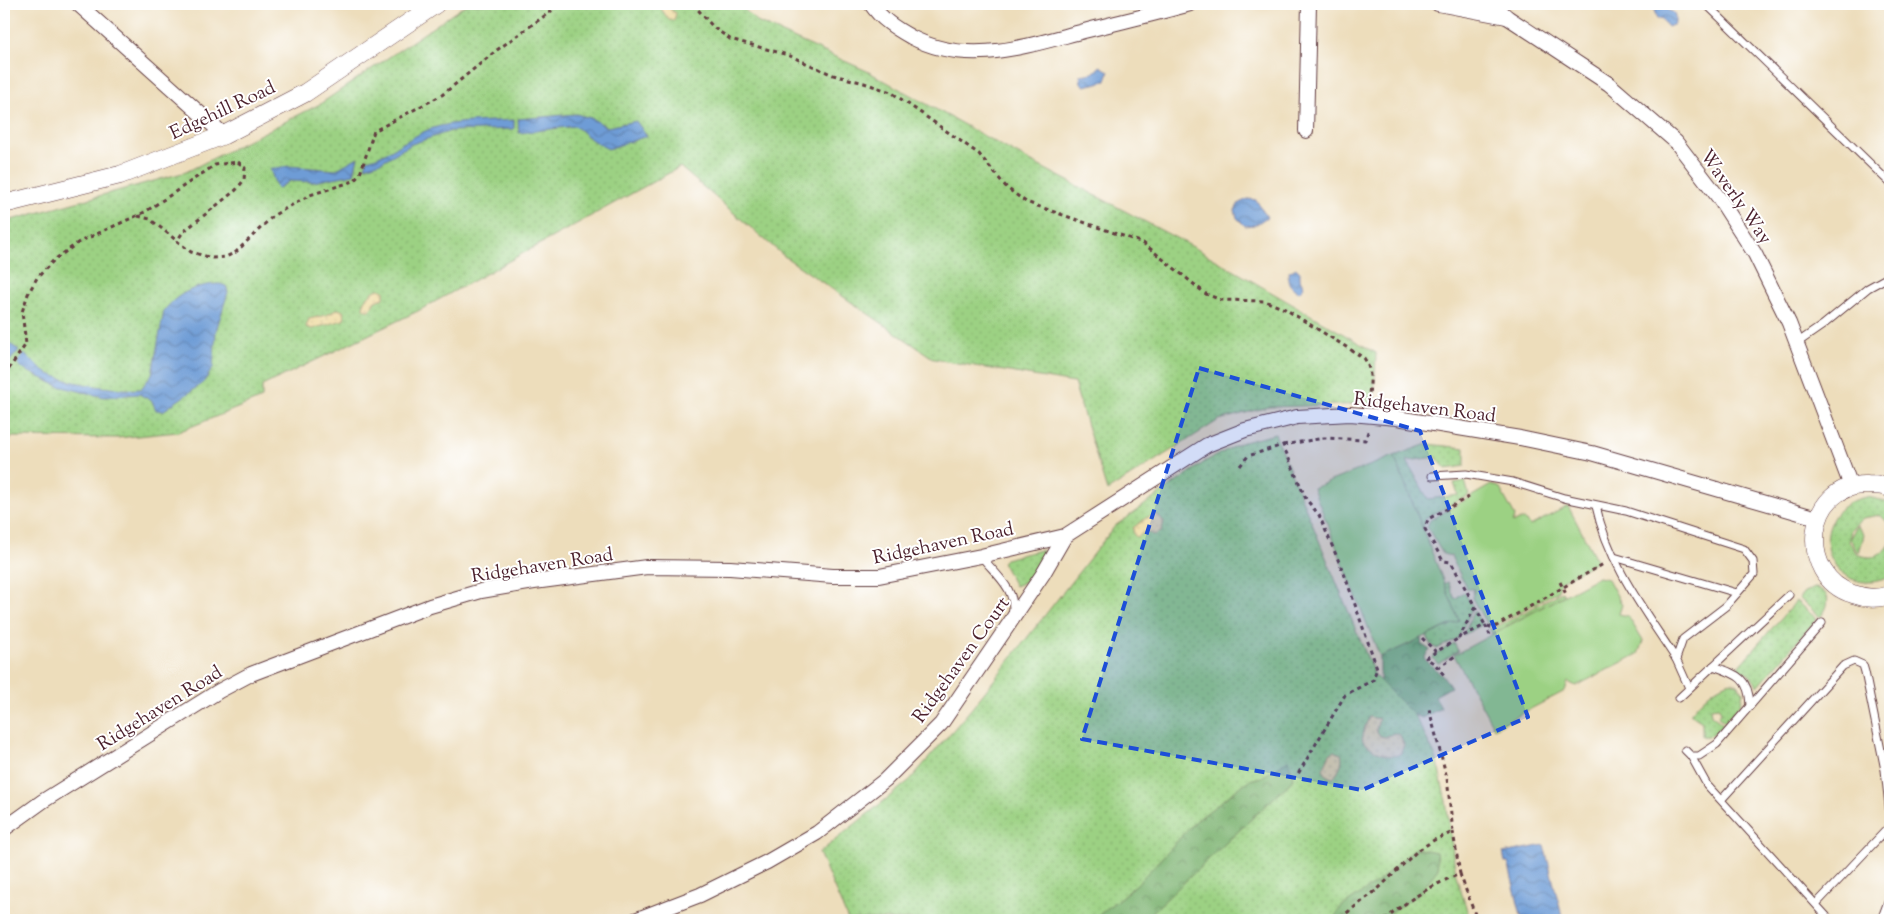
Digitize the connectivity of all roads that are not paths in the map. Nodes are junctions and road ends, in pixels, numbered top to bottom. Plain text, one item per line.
1 (78, 4) edge
2 (436, 4) edge
3 (871, 4) edge
4 (1190, 4) edge
5 (1308, 4) edge
6 (1438, 4) edge
7 (1493, 4) edge
8 (1706, 4) edge
9 (1163, 7) edge
10 (1506, 17) junction
11 (1306, 131) dead end
12 (224, 135) junction
13 (1890, 183) edge
14 (4, 204) edge
15 (1890, 276) edge
16 (1797, 343) junction
17 (1432, 476) dead end
18 (1851, 486) junction
19 (1889, 486) edge
20 (1596, 506) junction
21 (1817, 518) junction
22 (1065, 536) junction
23 (981, 556) junction
24 (1614, 557) junction
25 (1737, 593) junction
26 (1788, 595) dead end
27 (1889, 600) edge
28 (1822, 623) dead end
29 (1009, 624) junction
30 (1676, 659) junction
31 (1713, 666) junction
32 (1689, 688) junction
33 (1679, 698) dead end
34 (1750, 705) junction
35 (1722, 799) junction
36 (1890, 810) edge
37 (1890, 815) edge
38 (1890, 826) edge
39 (4, 829) edge
40 (1890, 896) edge
41 (1817, 903) junction
42 (635, 920) edge
43 (1831, 920) edge
44 (1881, 920) edge

1 - 12 street
2 - 12 street, Edgehill Road
3 - 9 street
4 - 9 street
5 - 11 street
6 - 10 street
7 - 10 street, Waverly Way
8 - 13 lane
10 - 16 street, Waverly Way
12 - 14 street, Edgehill Road
15 - 16 lane
16 - 18 street, Waverly Way
17 - 20 lane
18 - 19 street
18 - 21 street
20 - 24 lane
20 - 25 lane
21 - 22 street, Ridgehaven Road
21 - 27 street
22 - 23 street, Ridgehaven Road
22 - 29 street, Ridgehaven Court
23 - 29 lane
23 - 39 street, Ridgehaven Road
24 - 25 lane
24 - 30 lane
25 - 30 lane
26 - 31 lane
28 - 34 lane
29 - 42 street, Ridgehaven Court
30 - 32 lane
31 - 32 lane
31 - 34 lane
32 - 33 lane
34 - 35 lane
35 - 36 lane
35 - 41 lane
36 - 37 lane
38 - 41 lane
40 - 44 lane
41 - 43 lane

